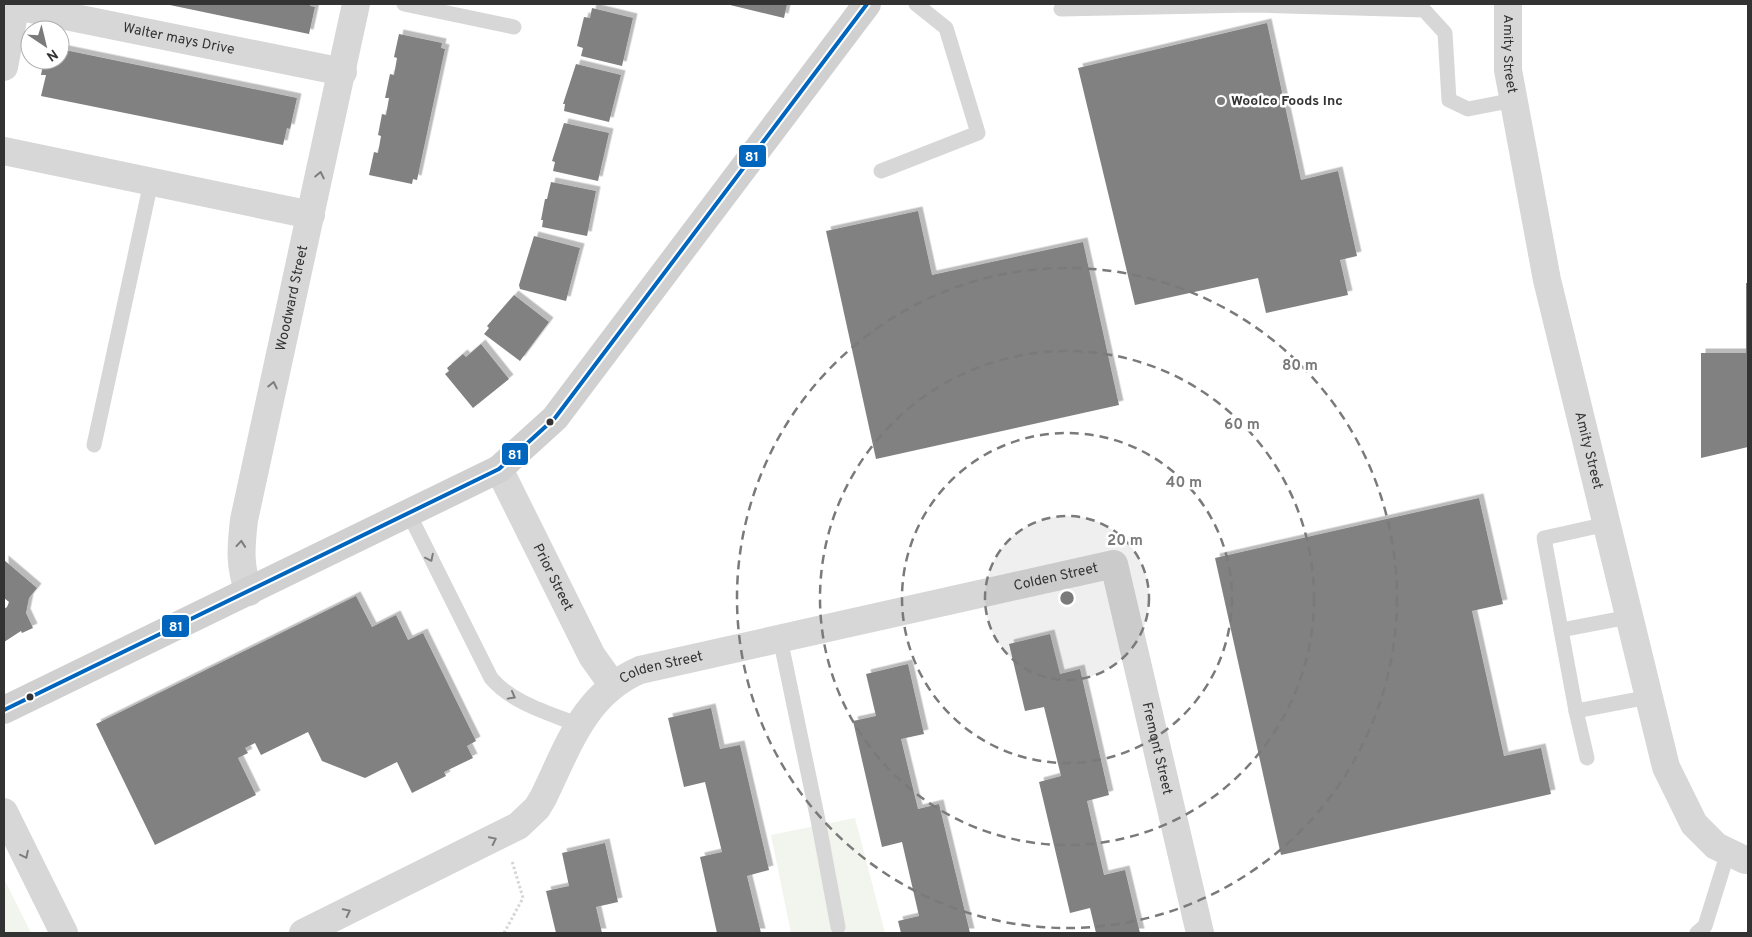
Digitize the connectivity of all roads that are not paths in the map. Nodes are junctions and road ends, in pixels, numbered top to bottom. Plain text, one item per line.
1 (356, 4) edge
2 (404, 4) edge
3 (867, 4) edge
4 (916, 4) edge
5 (1508, 4) edge
6 (16, 5) edge
7 (1061, 9) dead end
8 (514, 27) dead end
9 (4, 67) edge
10 (342, 72) junction
11 (1514, 100) junction
12 (4, 151) edge
13 (882, 171) dead end
14 (151, 182) junction
15 (311, 215) junction
16 (94, 445) dead end
17 (499, 469) junction
18 (409, 514) junction
19 (1607, 524) junction
20 (1114, 564) joint
21 (249, 592) junction
22 (1629, 617) junction
23 (1561, 630) junction
24 (780, 638) junction
25 (612, 684) junction
26 (1649, 697) junction
27 (4, 710) edge
28 (1576, 711) junction
29 (579, 726) junction
30 (1587, 758) dead end
31 (4, 812) edge
32 (1738, 855) edge
33 (838, 927) dead end
34 (64, 933) edge
35 (303, 933) edge
36 (1200, 933) edge
37 (1697, 933) edge

1 - 10 street, Woodward Street
2 - 8 lane
3 - 17 main road
4 - 13 lane
5 - 11 street, Amity Street
6 - 9 street
6 - 10 street, Walter mays Drive
7 - 11 lane
15 -> 10 street, Woodward Street
11 - 19 street, Amity Street
12 - 14 street
14 - 15 street
14 - 16 lane
21 -> 15 street, Woodward Street
17 - 18 main road
17 - 25 street, Prior Street
18 - 21 main road
18 -> 29 lane
19 - 22 street, Amity Street
19 - 23 lane
20 - 24 street, Colden Street
20 - 36 street, Fremont Street
21 - 27 main road
22 - 23 lane
22 - 26 street, Amity Street
23 - 28 lane
24 - 25 street, Colden Street
24 - 33 lane
25 - 29 street, Colden Street
26 - 28 lane
26 - 32 street, Amity Street
28 - 30 lane
35 -> 29 street, Colden Street
31 -> 34 street
32 - 37 lane

